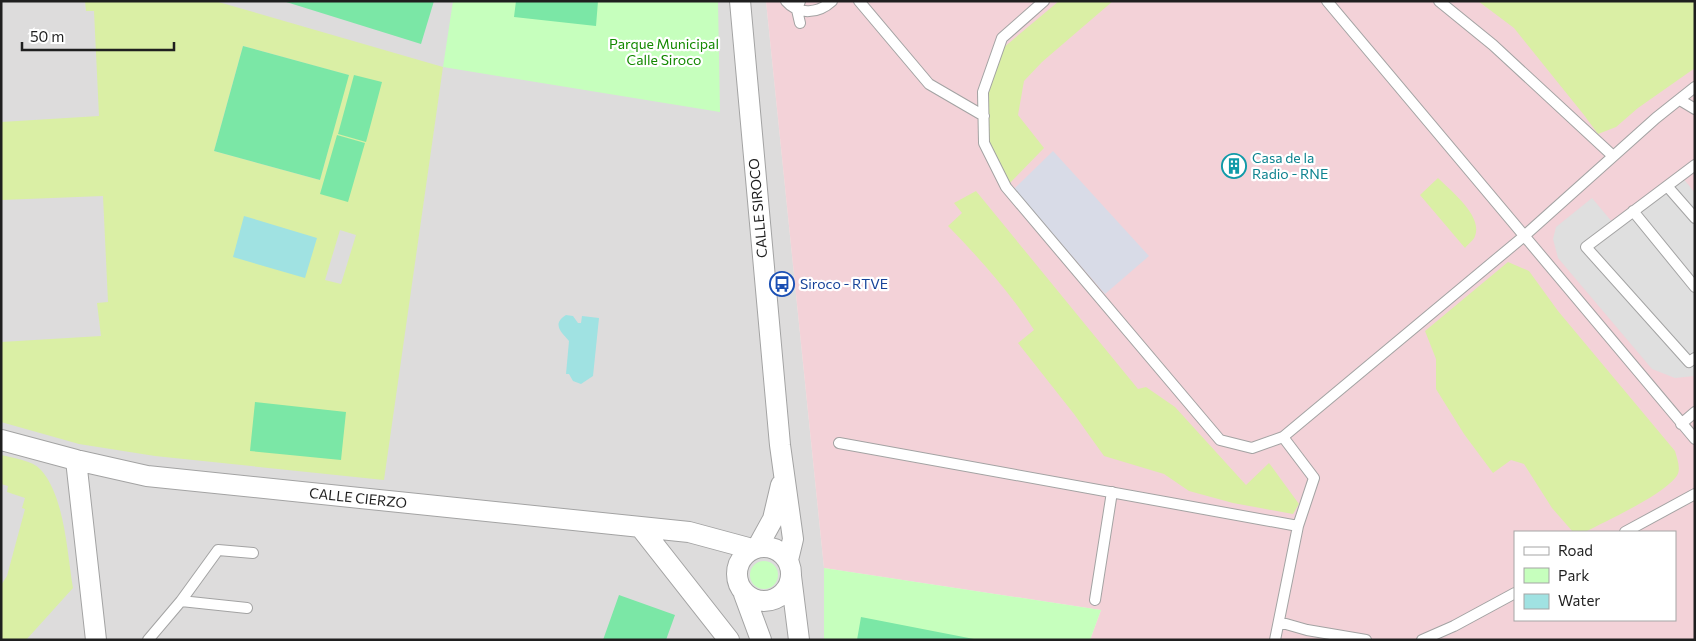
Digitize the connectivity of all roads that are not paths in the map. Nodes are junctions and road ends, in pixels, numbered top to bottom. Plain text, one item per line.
1 (740, 1) edge
2 (786, 1) edge
3 (832, 1) edge
4 (858, 1) edge
5 (1044, 1) edge
6 (1327, 1) edge
7 (1439, 1) edge
8 (799, 5) edge
9 (800, 23) dead end
10 (1695, 87) edge
11 (1680, 100) junction
12 (1695, 110) edge
13 (984, 116) junction
14 (1613, 156) junction
15 (1695, 165) edge
16 (1667, 186) junction
17 (1634, 211) junction
18 (1695, 218) edge
19 (1523, 236) junction
20 (1695, 287) edge
21 (1695, 358) edge
22 (1695, 412) edge
23 (1681, 424) junction
24 (1283, 437) junction
25 (1, 440) edge
26 (1695, 440) edge
27 (839, 443) dead end
28 (76, 460) junction
29 (784, 474) junction
30 (1112, 492) junction
31 (1695, 494) edge
32 (1298, 526) junction
33 (641, 528) junction
34 (1627, 531) edge
35 (755, 549) junction
36 (253, 553) dead end
37 (790, 568) junction
38 (744, 594) junction
39 (1514, 594) edge
40 (1095, 600) dead end
41 (181, 601) junction
42 (247, 608) dead end
43 (1279, 622) junction
44 (96, 640) edge
45 (148, 640) edge
46 (729, 640) edge
47 (761, 640) edge
48 (798, 640) edge
49 (1275, 640) edge
50 (1366, 640) edge
51 (1422, 640) edge

1 - 29 street, CALLE SIROCO
2 - 8 lane
3 - 8 lane
4 - 13 lane
5 - 13 lane
6 - 19 lane
7 - 14 lane
8 - 9 lane
10 - 11 lane
11 - 12 lane
11 - 14 lane
13 - 24 lane
14 - 19 lane
15 - 16 lane
16 - 17 lane
16 - 18 lane
17 - 20 lane
17 - 21 lane
19 - 23 lane
19 - 24 lane
22 - 23 lane
23 - 26 lane
24 - 32 lane
25 - 28 street, CALLE CIERZO
27 - 30 lane
28 - 33 street, CALLE CIERZO
28 - 44 street
29 - 35 street, CALLE SIROCO
29 - 37 street, CALLE SIROCO
30 - 32 lane
30 - 40 lane
31 - 34 lane
32 - 43 lane
33 - 35 street, CALLE CIERZO
33 - 46 street
35 - 37 street
35 - 38 street
36 - 41 lane
37 - 38 street
37 - 48 street, CALLE SIROCO
38 - 47 street
39 - 51 lane
41 - 42 lane
41 - 45 lane
43 - 49 lane
43 - 50 lane

